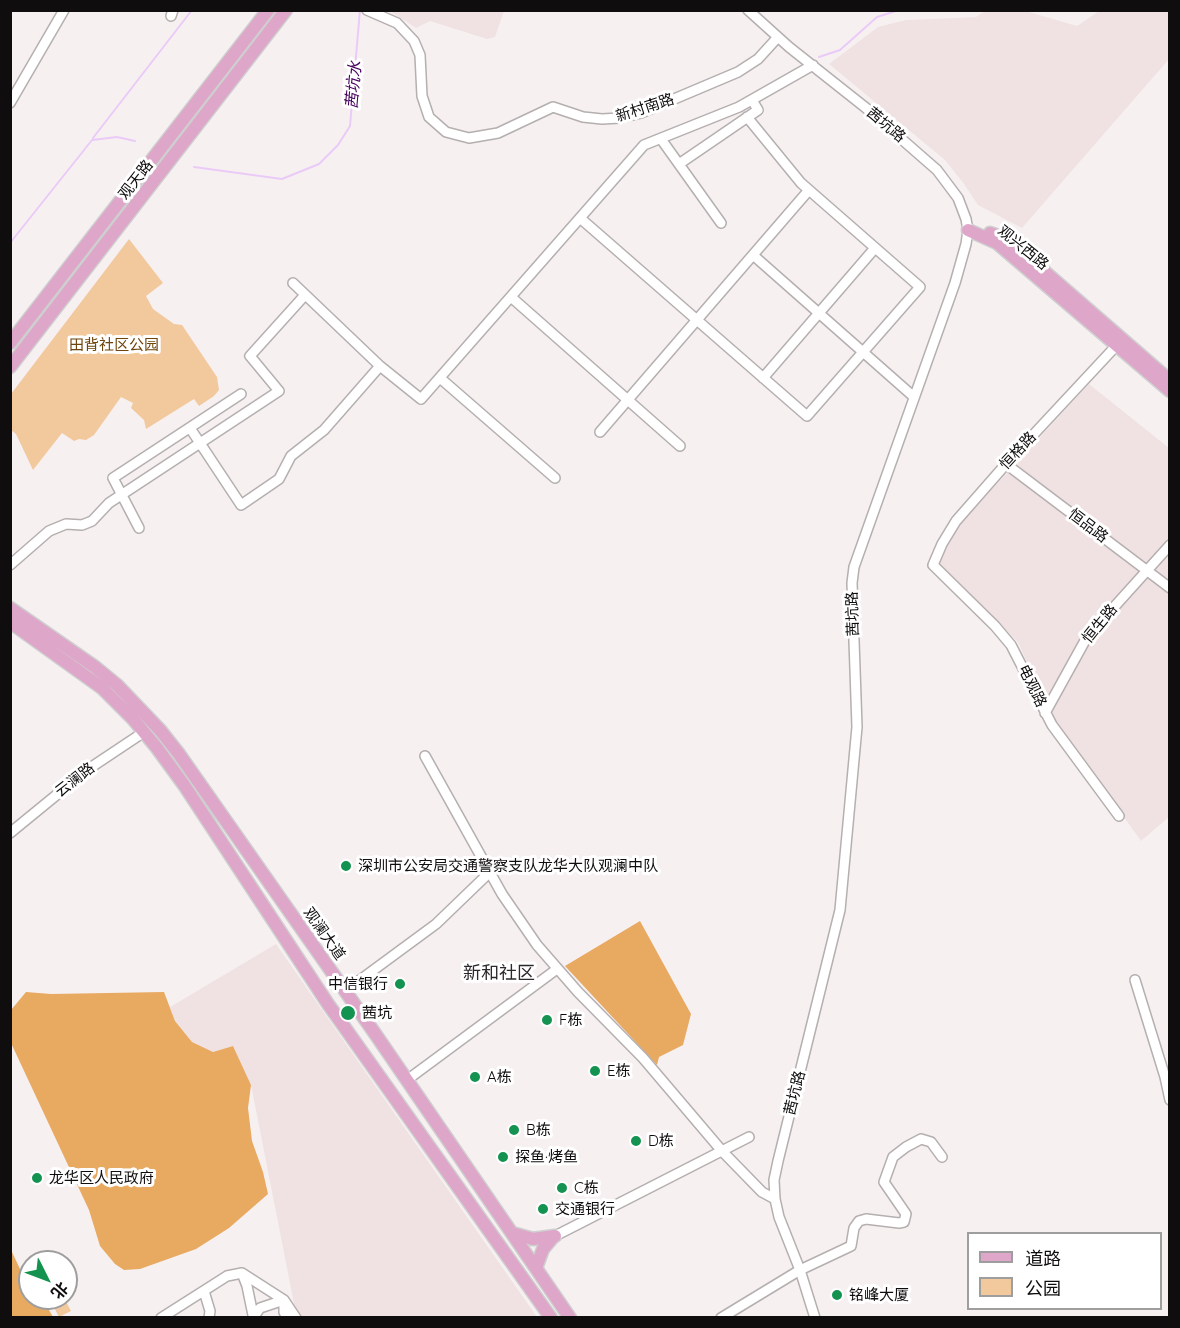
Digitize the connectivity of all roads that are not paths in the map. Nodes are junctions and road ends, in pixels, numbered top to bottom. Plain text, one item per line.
1 (64, 10) edge
2 (268, 10) edge
3 (285, 10) edge
4 (748, 10) edge
5 (372, 12) edge
6 (778, 37) junction
7 (813, 65) junction
8 (752, 100) junction
9 (10, 103) edge
10 (747, 117) junction
11 (661, 139) junction
12 (679, 164) junction
13 (809, 190) junction
14 (580, 218) junction
15 (721, 223) dead end
16 (968, 230) junction
17 (875, 248) junction
18 (753, 255) junction
19 (293, 283) dead end
20 (306, 295) junction
21 (511, 297) junction
22 (819, 313) junction
23 (697, 320) junction
24 (10, 343) edge
25 (1116, 346) junction
26 (863, 352) junction
27 (380, 366) junction
28 (10, 367) edge
29 (440, 378) junction
30 (763, 378) junction
31 (1170, 380) edge
32 (1170, 391) edge
33 (242, 394) dead end
34 (914, 397) junction
35 (628, 400) junction
36 (190, 428) junction
37 (600, 432) dead end
38 (200, 443) junction
39 (680, 446) dead end
40 (1006, 464) junction
41 (555, 478) dead end
42 (120, 495) junction
43 (139, 528) dead end
44 (1170, 545) edge
45 (10, 565) edge
46 (933, 565) joint
47 (1146, 570) junction
48 (1170, 588) edge
49 (10, 608) edge
50 (10, 622) edge
51 (1045, 713) junction
52 (144, 732) junction
53 (425, 756) dead end
54 (1119, 816) dead end
55 (10, 833) edge
56 (490, 872) junction
57 (557, 969) junction
58 (1135, 980) dead end
59 (345, 992) junction
60 (407, 1080) junction
61 (1170, 1100) edge
62 (749, 1137) dead end
63 (722, 1152) junction
64 (942, 1157) dead end
65 (775, 1199) junction
66 (512, 1233) junction
67 (555, 1236) junction
68 (536, 1268) junction
69 (800, 1270) junction
70 (242, 1273) junction
71 (204, 1291) junction
72 (284, 1300) junction
73 (253, 1316) edge
74 (160, 1317) edge
75 (209, 1317) edge
76 (287, 1317) edge
77 (296, 1317) edge
78 (551, 1317) edge
79 (570, 1317) edge
80 (721, 1317) edge
81 (815, 1317) edge

1 - 9 street
2 - 24 main road, 观天路
3 - 28 main road, 观天路
4 - 6 street, 茜坑路
5 - 6 street, 新村南路
6 - 7 street, 茜坑路
7 - 8 street
7 - 16 street, 茜坑路
8 - 10 street
8 - 11 street
10 - 12 street
10 - 13 street
11 - 12 street
11 - 14 street
12 - 15 street
13 - 17 street
13 - 18 street
14 - 21 street
14 - 23 street
16 - 25 main road, 观兴西路
16 - 31 main road, 观兴西路
16 - 34 street, 茜坑路
17 - 22 street
17 - 26 street
18 - 22 street
18 - 23 street
19 - 20 street
20 - 27 street
20 - 38 street
21 - 29 street
21 - 35 street
22 - 26 street
22 - 30 street
23 - 30 street
23 - 35 street
25 - 32 main road, 观兴西路
25 - 40 street, 恒格路
26 - 30 street
26 - 34 street
27 - 29 street
27 - 38 street
29 - 41 street
33 - 36 street
34 - 65 street, 茜坑路
35 - 37 street
35 - 39 street
36 - 38 street
36 - 42 street
38 - 42 street
40 - 46 street, 恒格路
40 - 47 street, 恒品路
42 - 43 street
42 - 45 street
44 - 47 street, 恒生路
46 - 51 street, 电观路
47 - 48 street, 恒品路
47 - 51 street, 恒生路
49 - 59 main road, 观澜大道
50 - 52 main road
51 - 54 street, 电观路
52 - 55 street, 云澜路
52 - 78 main road
53 - 56 street
56 - 57 street
56 - 59 street
57 - 60 street
57 - 63 street
58 - 61 street
59 - 60 main road, 观澜大道
60 - 66 main road, 观澜大道
62 - 63 street
63 - 65 street
63 - 67 street
64 - 69 street
65 - 69 street, 茜坑路
66 - 67 main road
66 - 68 main road, 观澜大道
67 - 68 main road
68 - 79 main road, 观澜大道
69 - 80 street
69 - 81 street, 茜坑路
70 - 71 street
70 - 72 street
70 - 73 street
71 - 74 street
71 - 75 street
72 - 73 street
72 - 76 street
72 - 77 street

